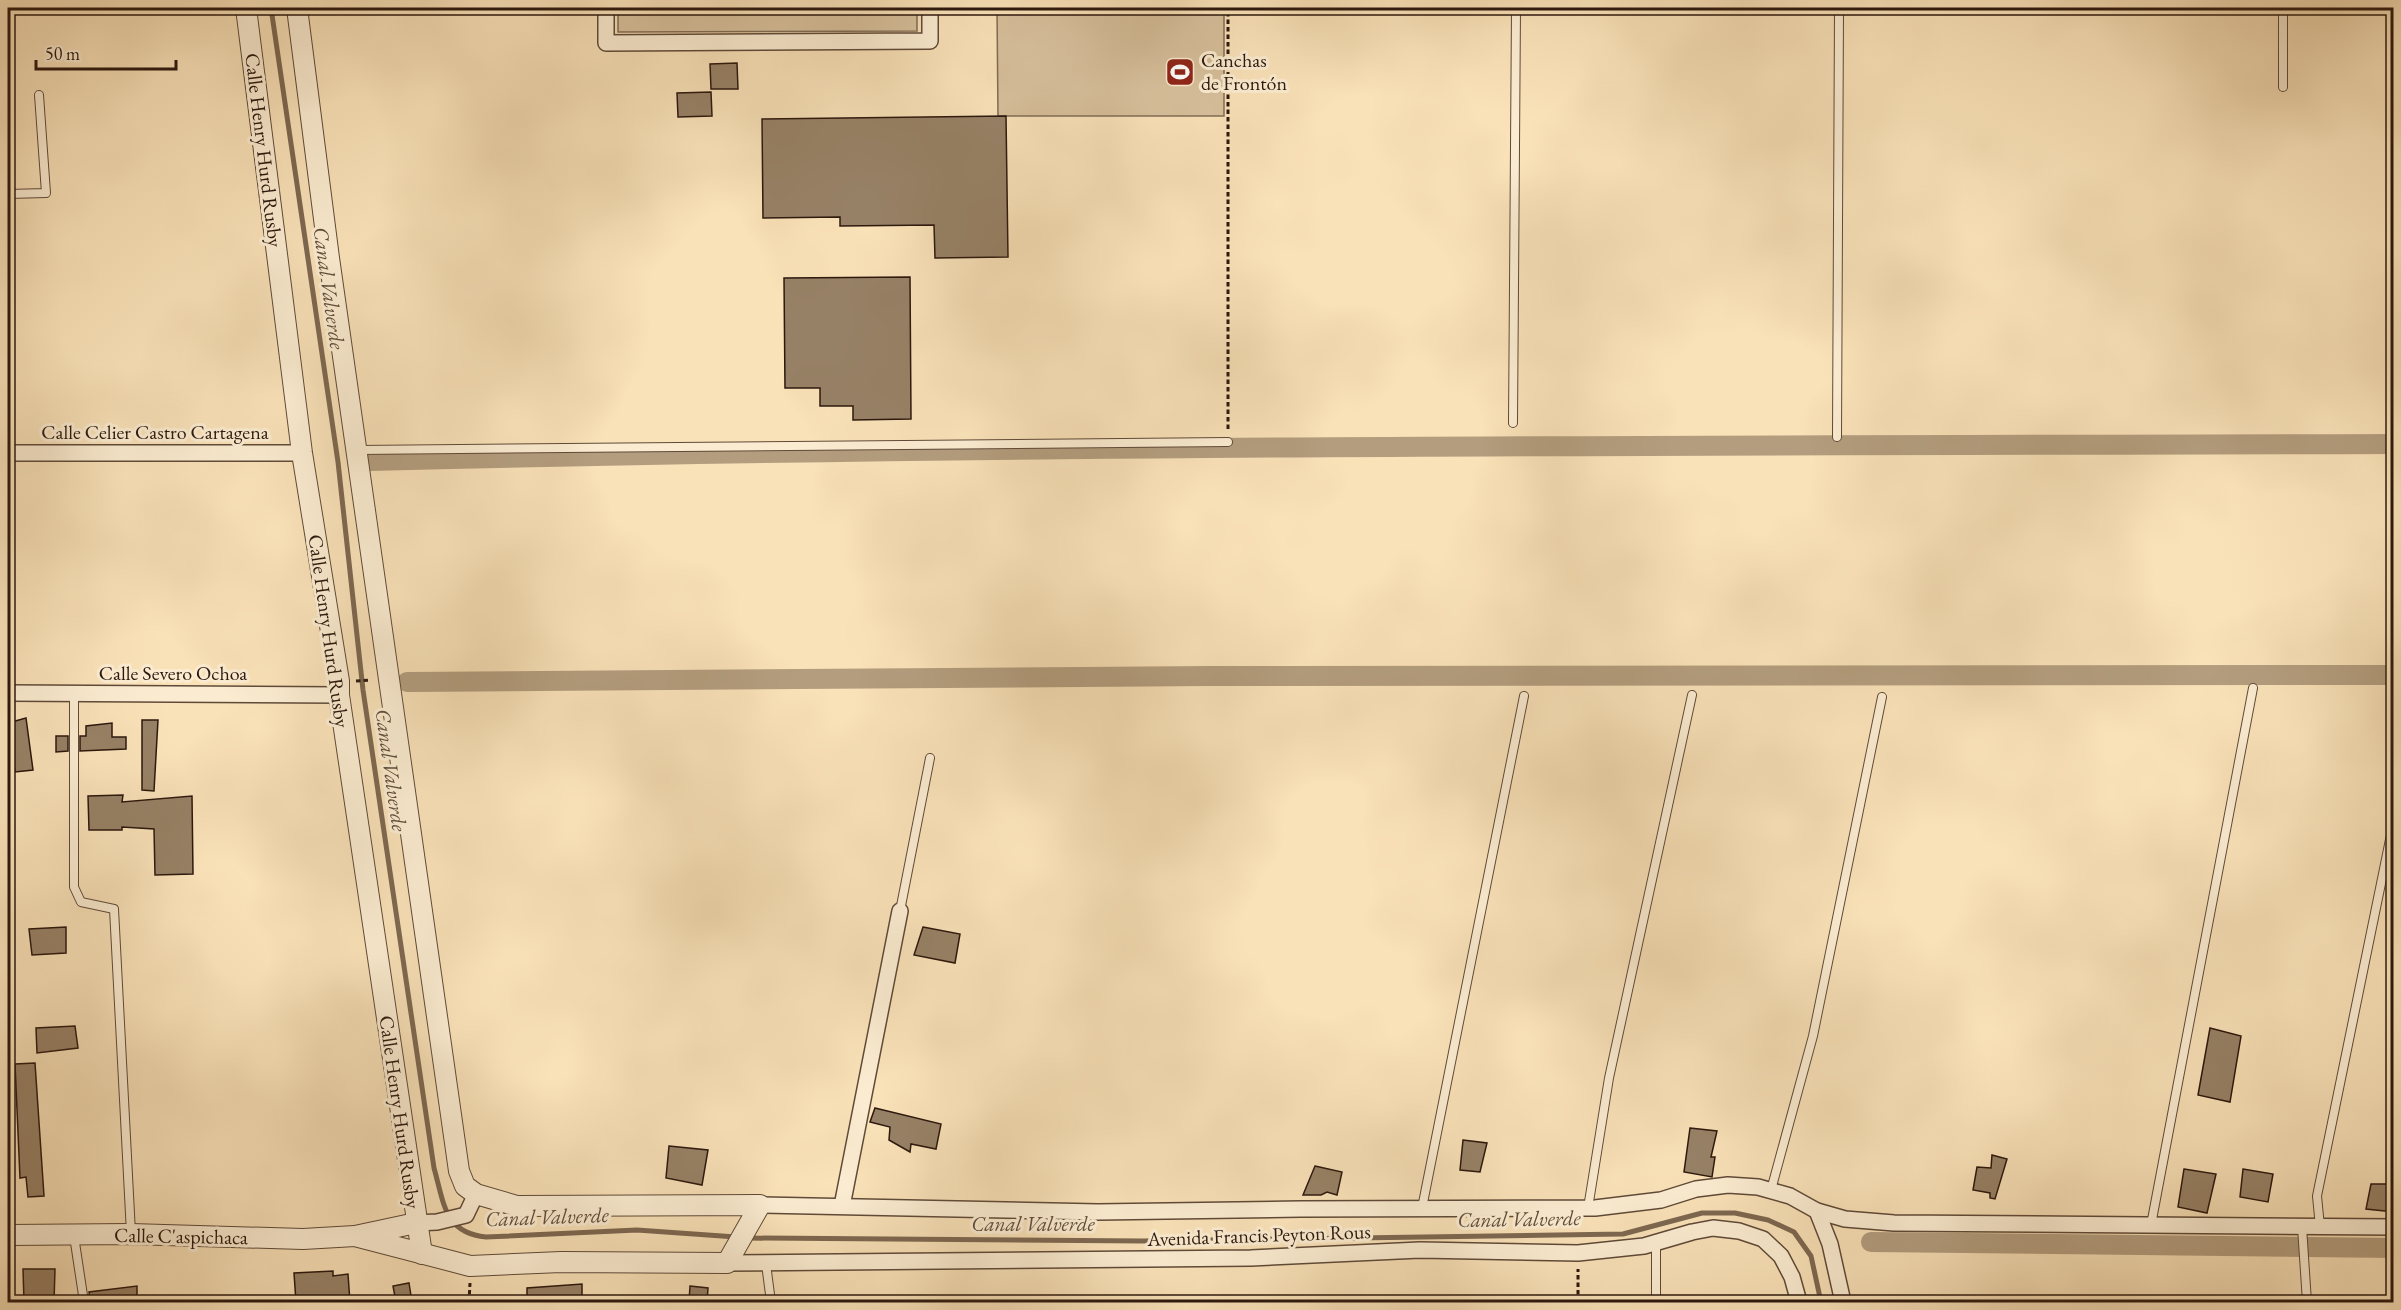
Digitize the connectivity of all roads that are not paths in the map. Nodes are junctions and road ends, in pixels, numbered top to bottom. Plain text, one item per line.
1 (246, 8) edge
2 (297, 8) edge
3 (606, 8) edge
4 (930, 8) edge
5 (1516, 8) edge
6 (1839, 8) edge
7 (2283, 8) edge
8 (2283, 87) dead end
9 (39, 95) dead end
10 (8, 194) edge
11 (1513, 423) dead end
12 (1837, 437) dead end
13 (1228, 442) road end
14 (357, 450) junction
15 (8, 453) edge
16 (302, 453) junction
17 (345, 688) junction
18 (2253, 688) dead end
19 (8, 693) edge
20 (74, 694) junction
21 (1692, 695) dead end
22 (1524, 696) dead end
23 (1882, 697) dead end
24 (930, 758) dead end
25 (2394, 820) edge
26 (900, 911) joint
27 (1771, 1190) junction
28 (476, 1194) junction
29 (760, 1206) junction
30 (842, 1206) junction
31 (1422, 1208) junction
32 (1588, 1208) junction
33 (1817, 1211) junction
34 (416, 1223) junction
35 (2151, 1225) junction
36 (2302, 1227) junction
37 (2320, 1227) junction
38 (2394, 1227) edge
39 (131, 1234) junction
40 (8, 1235) edge
41 (74, 1235) junction
42 (355, 1236) junction
43 (1656, 1243) junction
44 (422, 1254) junction
45 (731, 1256) junction
46 (766, 1264) junction
47 (84, 1302) edge
48 (771, 1302) edge
49 (1656, 1302) edge
50 (1799, 1302) edge
51 (1843, 1302) edge
52 (2307, 1302) edge

1 - 16 street, Calle Henry Hurd Rusby
2 - 14 street
3 - 4 street
5 - 11 lane
6 - 12 lane
7 - 8 lane
9 - 10 lane
13 - 14 lane
14 - 28 street
15 - 16 street, Calle Celier Castro Cartagena
16 - 17 street, Calle Henry Hurd Rusby
17 - 20 street, Calle Severo Ochoa
17 - 34 street, Calle Henry Hurd Rusby
18 - 35 lane
19 - 20 street, Calle Severo Ochoa
20 - 39 lane
21 - 32 lane
22 - 31 lane
23 - 27 lane
24 - 26 lane
25 - 37 lane
26 - 30 street
27 - 32 street
27 - 33 street
28 - 29 street
28 - 34 street
29 - 30 street
29 - 45 street
30 - 31 street
31 - 32 street
33 - 35 street
33 - 51 street
34 - 42 street, Calle C'aspichaca
34 - 44 street, Calle Henry Hurd Rusby
35 - 36 street
36 - 37 street
36 - 52 lane
37 - 38 street
39 - 41 street, Calle C'aspichaca
39 - 42 street, Calle C'aspichaca
40 - 41 street, Calle C'aspichaca
41 - 47 lane
42 - 44 street, Calle C'aspichaca
43 - 46 street, Avenida Francis Peyton Rous
43 - 49 lane
43 - 50 street, Avenida Francis Peyton Rous
44 - 45 street, Calle C'aspichaca
45 - 46 street, Avenida Francis Peyton Rous
46 - 48 lane

